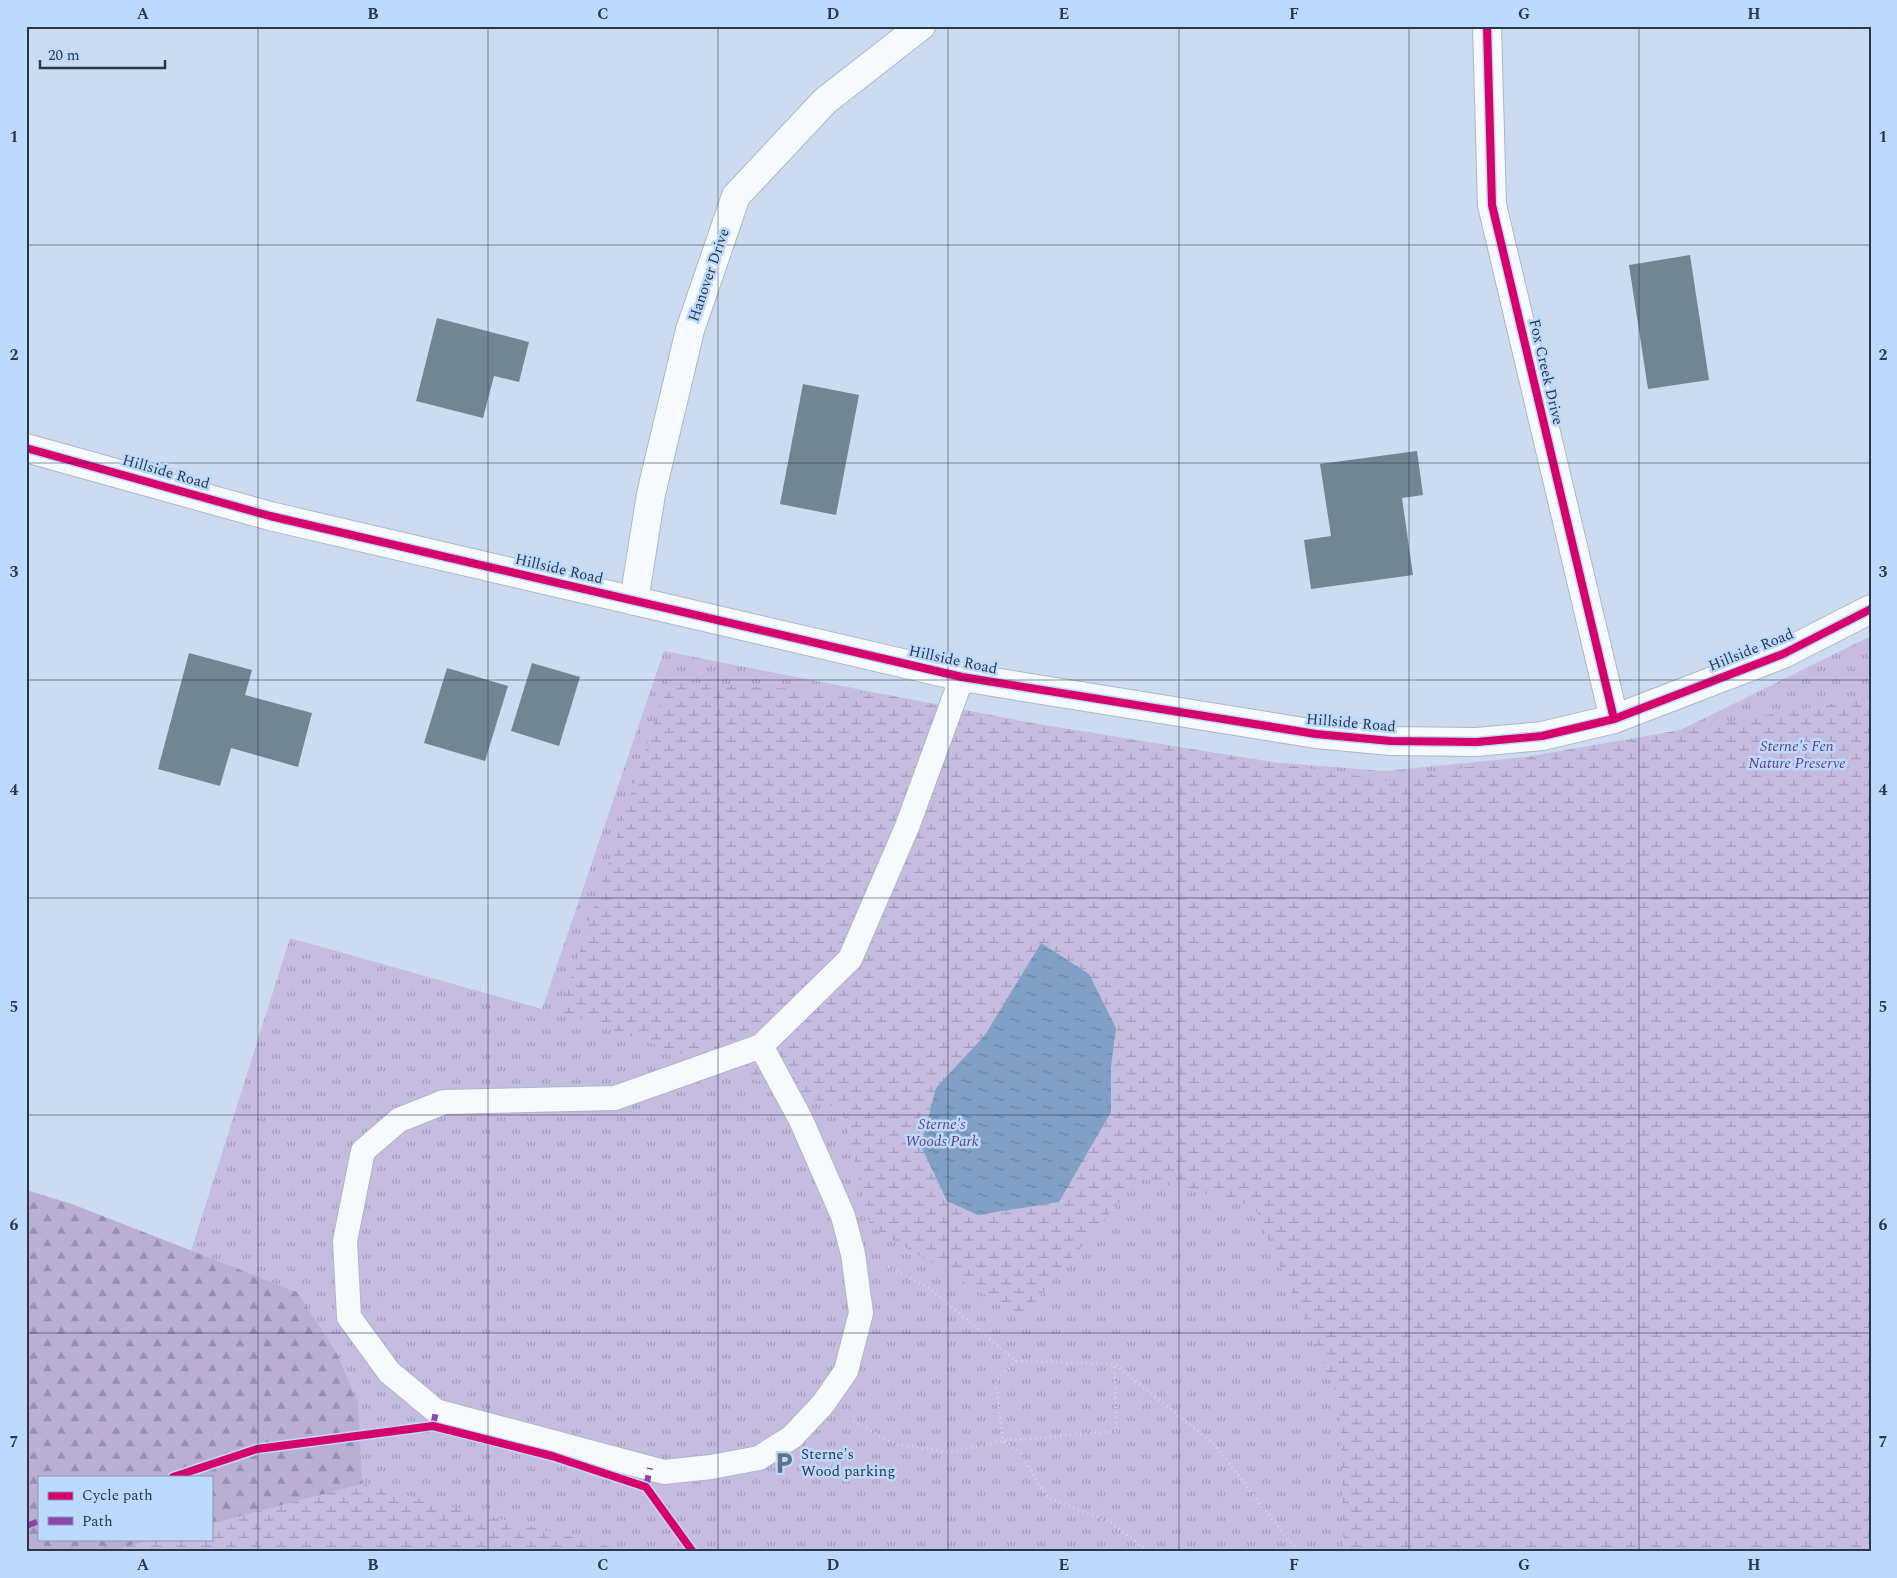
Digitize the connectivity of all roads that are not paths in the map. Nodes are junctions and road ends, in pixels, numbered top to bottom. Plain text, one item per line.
1 (921, 26) edge
2 (1487, 26) edge
3 (26, 448) edge
4 (634, 601) junction
5 (1871, 609) edge
6 (962, 677) junction
7 (1614, 719) junction
8 (761, 1046) junction

1 - 4 street, Hanover Drive
2 - 7 street, Fox Creek Drive
3 - 4 street, Hillside Road
4 - 6 street, Hillside Road
5 - 7 street, Hillside Road
6 - 7 street, Hillside Road
6 - 8 lane
8 - 8 lane

